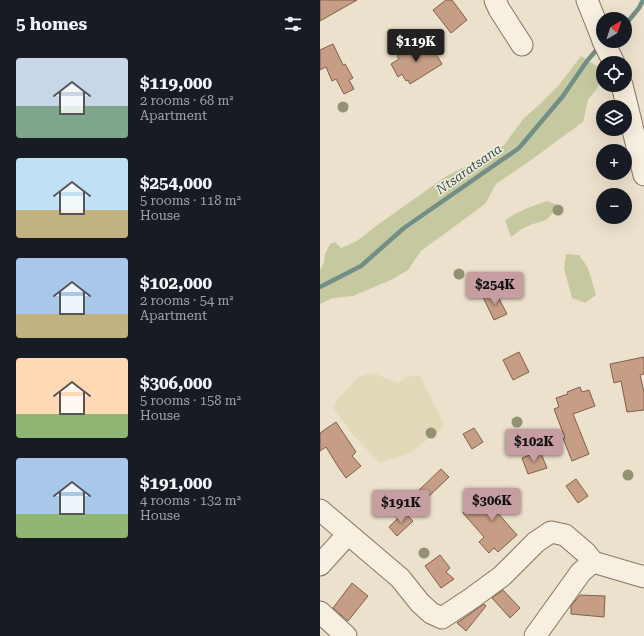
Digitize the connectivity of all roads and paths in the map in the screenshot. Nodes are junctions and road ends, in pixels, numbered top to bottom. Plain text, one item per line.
1 (495, 0) edge
2 (587, 0) edge
3 (596, 22) edge
4 (522, 45) dead end
5 (624, 92) edge
6 (644, 175) edge
7 (320, 510) edge
8 (348, 534) junction
9 (593, 562) junction
10 (320, 566) edge
11 (644, 576) edge
12 (320, 612) edge
13 (346, 636) edge
14 (535, 636) edge

1 - 4 street
2 - 3 street
5 - 6 street
7 - 8 street
8 - 9 street
8 - 10 street
9 - 11 street
9 - 14 street
12 - 13 street

